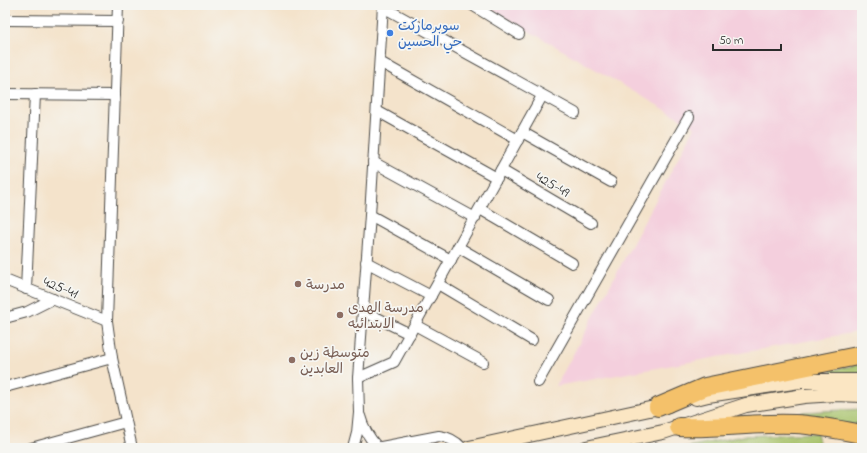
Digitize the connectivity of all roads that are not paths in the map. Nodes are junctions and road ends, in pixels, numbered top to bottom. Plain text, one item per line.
1 (118, 5) edge
2 (472, 5) edge
3 (383, 6) edge
4 (5, 20) edge
5 (118, 21) junction
6 (518, 34) dead end
7 (380, 62) junction
8 (5, 94) edge
9 (35, 94) junction
10 (115, 94) junction
11 (542, 96) junction
12 (377, 111) junction
13 (575, 114) dead end
14 (689, 117) dead end
15 (520, 136) junction
16 (373, 162) junction
17 (499, 174) junction
18 (611, 182) dead end
19 (477, 213) junction
20 (370, 215) junction
21 (591, 223) dead end
22 (458, 248) junction
23 (451, 260) junction
24 (366, 262) junction
25 (572, 263) dead end
26 (5, 280) edge
27 (438, 284) junction
28 (26, 289) junction
29 (431, 296) junction
30 (53, 299) junction
31 (549, 300) dead end
32 (362, 311) junction
33 (5, 318) edge
34 (107, 321) junction
35 (412, 330) junction
36 (532, 340) dead end
37 (862, 355) edge
38 (112, 358) junction
39 (483, 362) dead end
40 (358, 378) junction
41 (862, 381) edge
42 (538, 382) dead end
43 (5, 388) edge
44 (862, 395) edge
45 (665, 406) junction
46 (359, 412) junction
47 (126, 422) junction
48 (677, 427) junction
49 (862, 434) edge
50 (476, 447) edge
51 (31, 448) edge
52 (132, 448) edge
53 (353, 448) edge
54 (377, 448) edge
55 (462, 448) edge
56 (586, 448) edge

1 - 5 street
2 - 6 street
3 - 7 street
3 - 11 street
4 - 5 street
5 - 10 street
7 - 12 street
7 - 15 street
8 - 9 street
9 - 10 street
9 - 28 street
10 - 34 street
11 - 13 street
11 - 15 street
12 - 16 street
12 - 17 street, 425-49
14 - 42 street
15 - 17 street
15 - 18 street
16 - 19 street
16 - 20 street
17 - 19 street
17 - 21 street, 425-49
19 - 22 street
19 - 25 street
20 - 23 street
20 - 24 street
22 - 23 street
22 - 31 street
23 - 27 street
24 - 29 street
24 - 32 street
26 - 28 street, 425-41
27 - 29 street
27 - 36 street
28 - 30 street, 425-41
29 - 35 street
30 - 33 street
30 - 34 street, 425-41
32 - 35 street
32 - 40 street
34 - 38 street
35 - 39 street
35 - 40 street
37 - 45 highway
38 - 43 street
38 - 47 street
40 - 46 street
41 - 45 main road
44 - 48 main road
45 - 48 main road
45 - 50 main road
46 - 53 street
46 - 54 street
47 - 51 street
47 - 52 street
48 - 49 highway
48 - 56 main road
54 - 55 street

